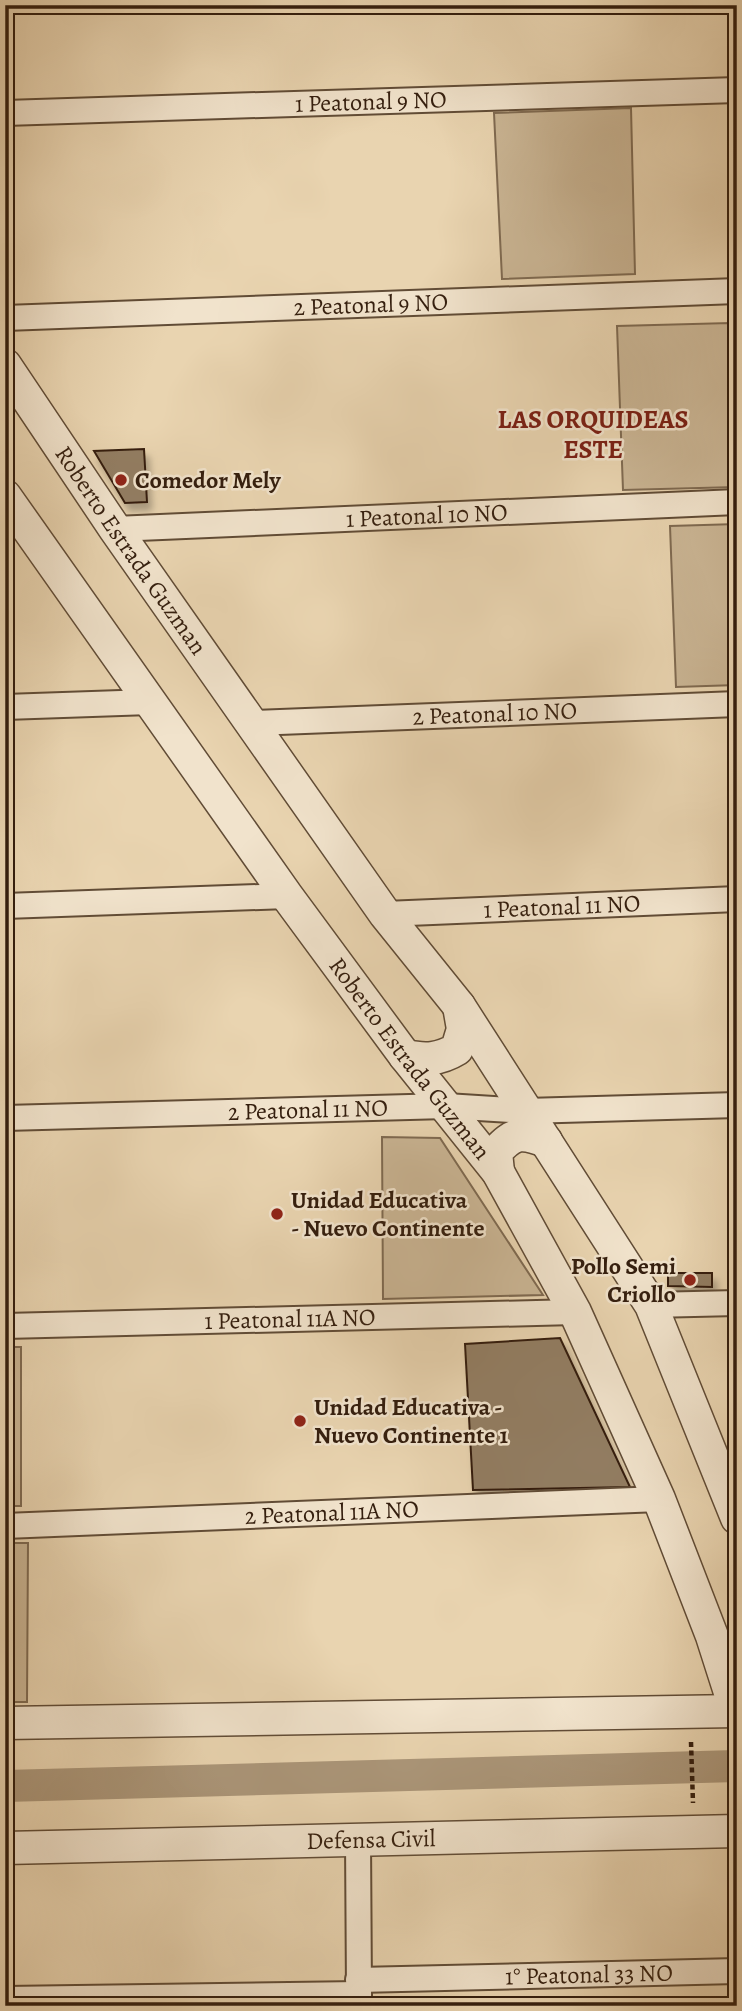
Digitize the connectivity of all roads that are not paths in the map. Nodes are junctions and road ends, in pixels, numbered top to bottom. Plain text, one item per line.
1 (737, 90) edge
2 (5, 113) edge
3 (737, 291) edge
4 (5, 318) edge
5 (6, 367) edge
6 (737, 502) edge
7 (9, 507) edge
8 (115, 528) junction
9 (150, 702) junction
10 (737, 704) edge
11 (5, 707) edge
12 (252, 723) junction
13 (287, 896) junction
14 (737, 899) edge
15 (5, 906) edge
16 (385, 914) junction
17 (459, 1006) junction
18 (405, 1056) junction
19 (737, 1105) edge
20 (446, 1106) junction
21 (526, 1111) junction
22 (5, 1118) edge
23 (546, 1141) junction
24 (498, 1172) junction
25 (737, 1303) edge
26 (651, 1305) junction
27 (575, 1312) junction
28 (5, 1326) edge
29 (659, 1499) junction
30 (737, 1518) edge
31 (5, 1526) edge
32 (736, 1711) edge
33 (5, 1723) edge
34 (737, 1831) edge
35 (358, 1839) junction
36 (5, 1848) edge
37 (737, 1971) edge
38 (359, 1993) edge
39 (5, 1999) edge

1 - 2 street, 1 Peatonal 9 NO
3 - 4 street, 2 Peatonal 9 NO
5 - 8 street, Roberto Estrada Guzman
6 - 8 street, 1 Peatonal 10 NO
7 - 9 street, Roberto Estrada Guzman
8 - 12 street, Roberto Estrada Guzman
9 - 11 street
9 - 13 street, Roberto Estrada Guzman
10 - 12 street, 2 Peatonal 10 NO
12 - 16 street, Roberto Estrada Guzman
13 - 15 street
13 - 18 street, Roberto Estrada Guzman
14 - 16 street, 1 Peatonal 11 NO
16 - 17 street, Roberto Estrada Guzman
17 - 18 street
17 - 21 street, Roberto Estrada Guzman
18 - 20 street, Roberto Estrada Guzman
19 - 21 street, 2 Peatonal 11 NO
20 - 21 street, 2 Peatonal 11 NO
20 - 22 street, 2 Peatonal 11 NO
20 - 24 street, Roberto Estrada Guzman
21 - 23 street, Roberto Estrada Guzman
23 - 24 street
23 - 26 street, Roberto Estrada Guzman
24 - 27 street, Roberto Estrada Guzman
25 - 26 street
26 - 30 street, Roberto Estrada Guzman
27 - 28 street, 1 Peatonal 11A NO
27 - 29 street, Roberto Estrada Guzman
29 - 31 street, 2 Peatonal 11A NO
29 - 32 street, Roberto Estrada Guzman
32 - 33 street
34 - 35 street, Defensa Civil
35 - 36 street, Defensa Civil
35 - 38 street
37 - 38 street, 1° Peatonal 33 NO
38 - 39 street, 1° Peatonal 33 NO

